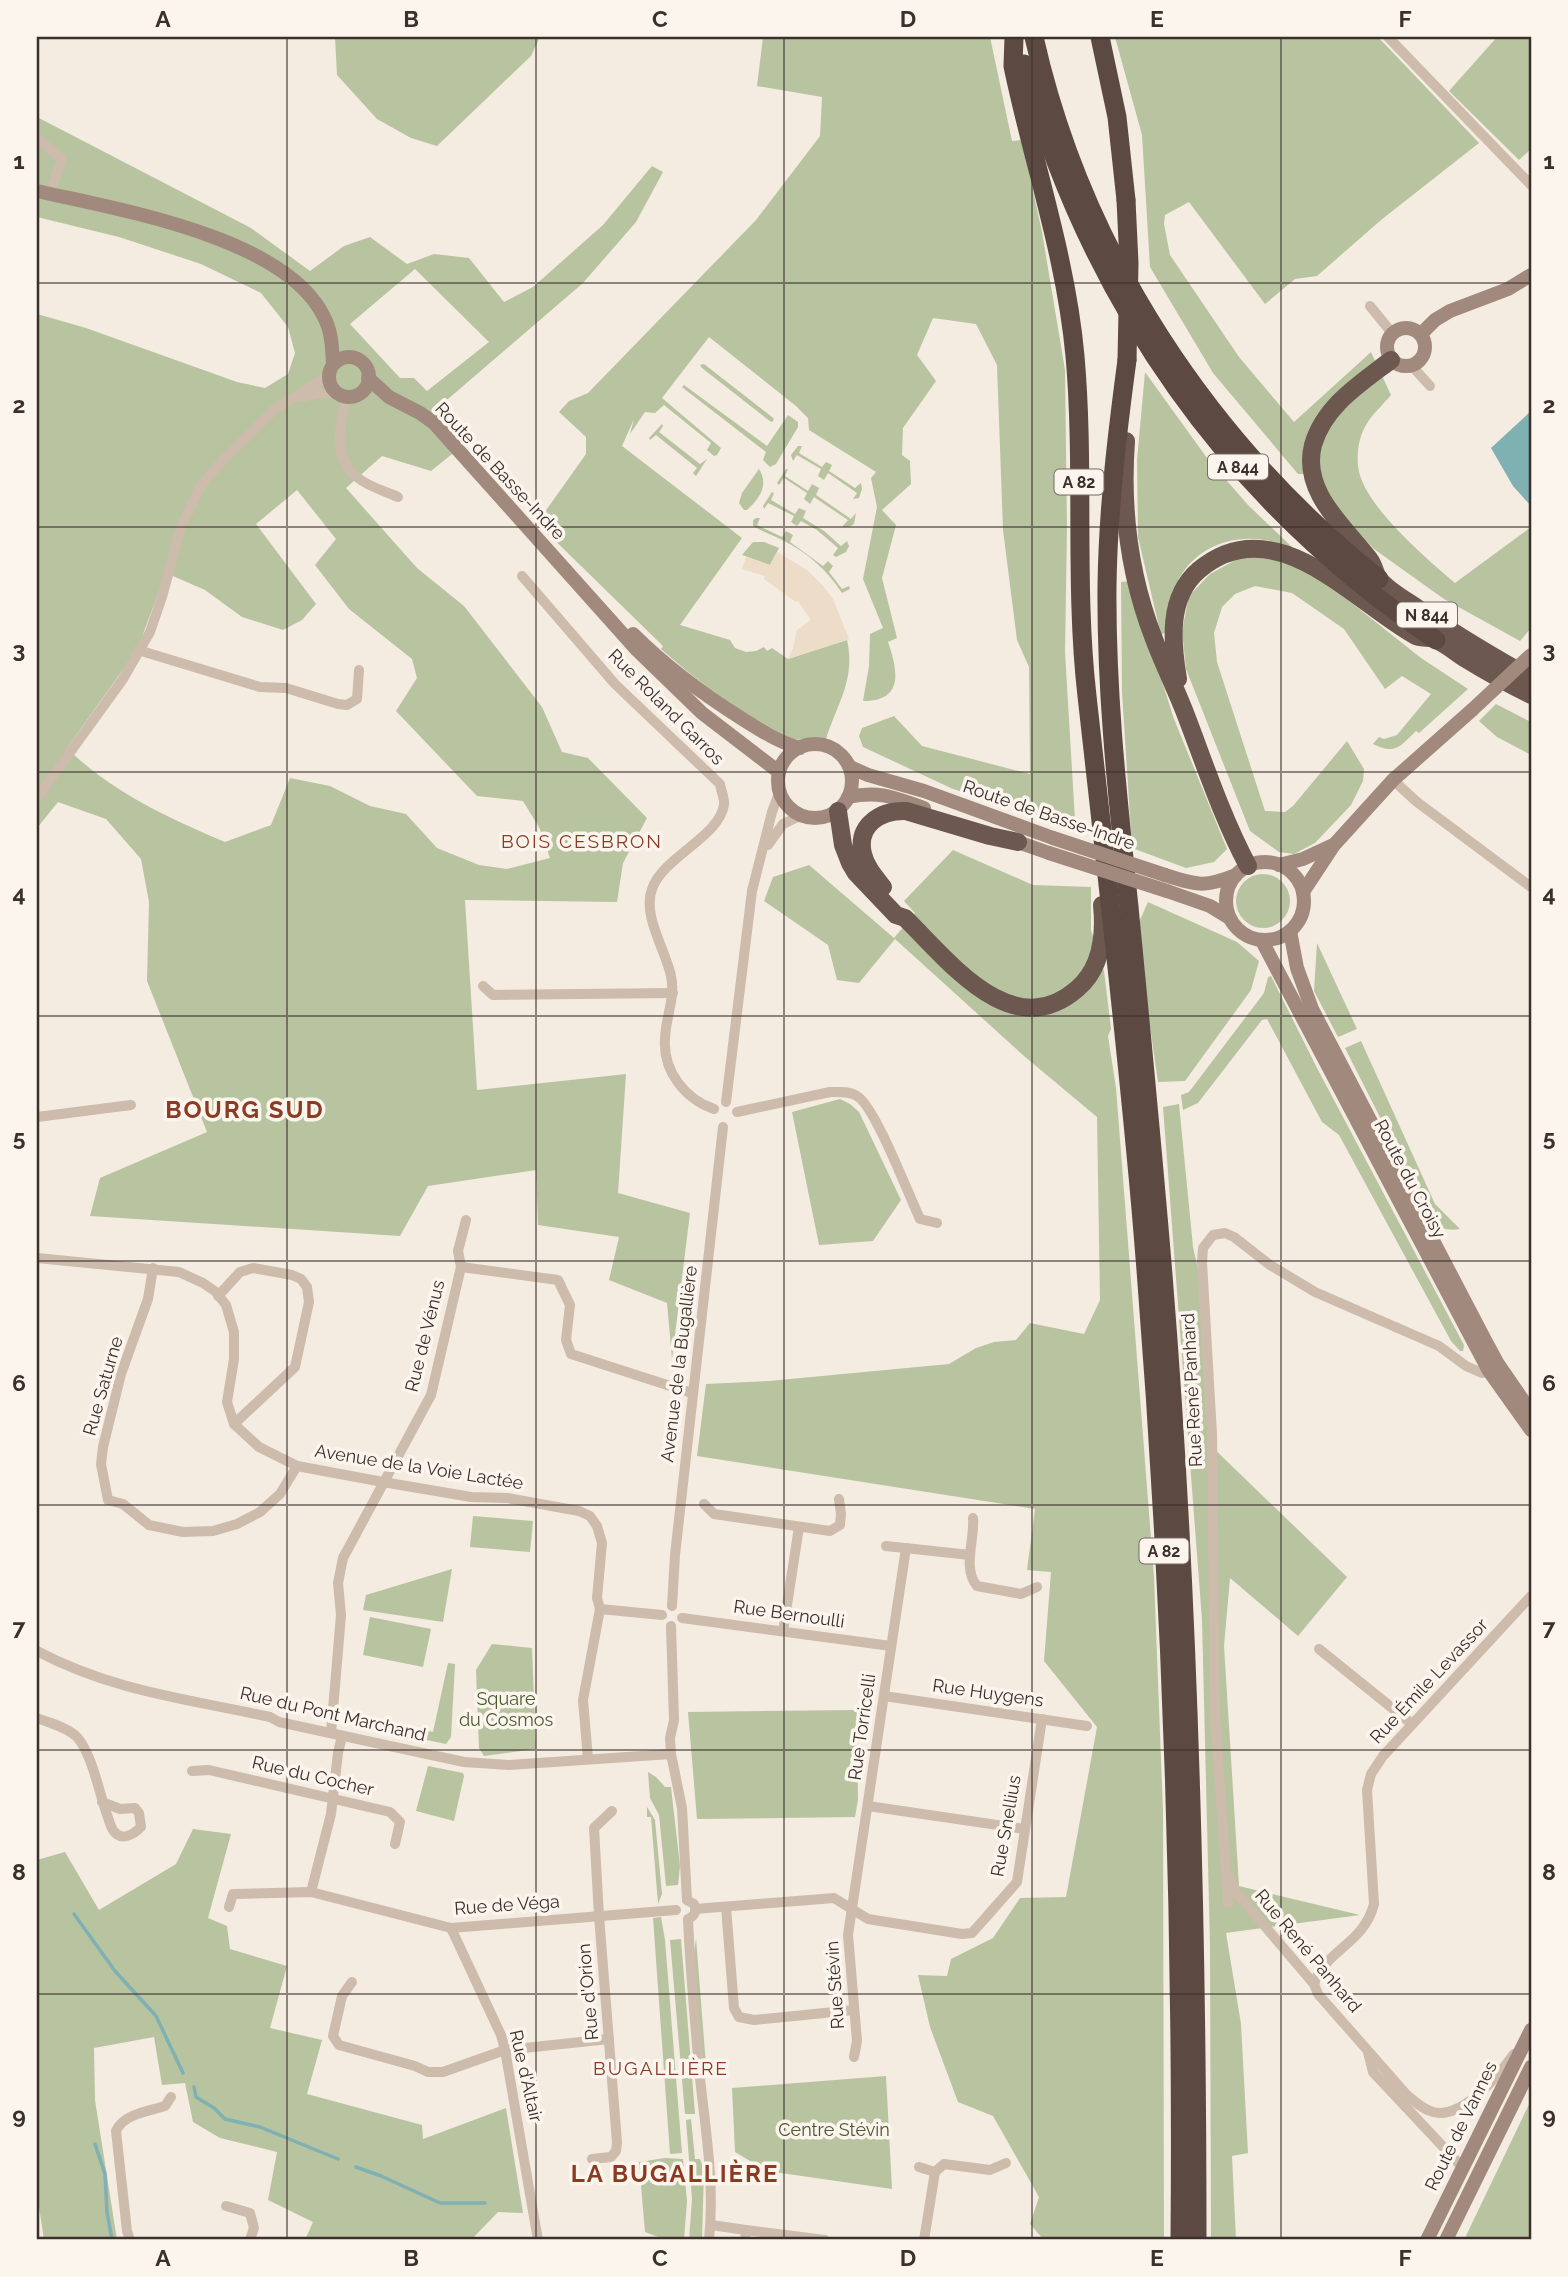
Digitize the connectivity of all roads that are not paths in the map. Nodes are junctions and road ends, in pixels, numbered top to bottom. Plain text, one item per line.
1 (1014, 37) edge
2 (1034, 37) edge
3 (1100, 37) edge
4 (1388, 37) edge
5 (37, 138) edge
6 (1531, 185) edge
7 (43, 193) edge
8 (1531, 275) edge
9 (1531, 288) edge
10 (1508, 289) junction
11 (1370, 306) dead end
12 (329, 327) junction
13 (1392, 333) junction
14 (1420, 334) junction
15 (354, 358) junction
16 (1127, 360) junction
17 (1391, 360) junction
18 (1412, 366) junction
19 (331, 368) junction
20 (368, 377) junction
21 (1430, 386) dead end
22 (347, 395) junction
23 (389, 397) junction
24 (288, 400) junction
25 (398, 498) dead end
26 (522, 576) dead end
27 (1379, 579) junction
28 (575, 581) junction
29 (1436, 640) junction
30 (138, 650) junction
31 (1531, 655) edge
32 (359, 670) dead end
33 (1531, 678) edge
34 (1531, 695) edge
35 (1183, 707) junction
36 (800, 748) junction
37 (850, 766) junction
38 (779, 772) junction
39 (1393, 780) junction
40 (779, 793) junction
41 (37, 798) edge
42 (843, 804) junction
43 (803, 815) junction
44 (1018, 842) junction
45 (1334, 845) junction
46 (760, 860) junction
47 (1107, 864) junction
48 (1279, 865) junction
49 (1242, 870) junction
50 (1531, 887) edge
51 (1303, 892) junction
52 (1228, 917) junction
53 (905, 918) junction
54 (1290, 931) junction
55 (1262, 941) junction
56 (483, 986) dead end
57 (673, 993) junction
58 (726, 1102) junction
59 (131, 1105) dead end
60 (714, 1108) junction
61 (737, 1112) junction
62 (37, 1117) edge
63 (723, 1126) junction
64 (466, 1220) dead end
65 (937, 1223) dead end
66 (37, 1258) edge
67 (461, 1267) junction
68 (153, 1268) junction
69 (218, 1296) junction
70 (1493, 1368) junction
71 (692, 1393) junction
72 (1531, 1412) edge
73 (234, 1424) junction
74 (1531, 1430) edge
75 (297, 1465) junction
76 (383, 1482) junction
77 (839, 1499) dead end
78 (704, 1504) dead end
79 (973, 1518) dead end
80 (799, 1527) junction
81 (886, 1546) dead end
82 (906, 1548) junction
83 (970, 1555) junction
84 (1037, 1587) dead end
85 (1531, 1596) edge
86 (672, 1606) junction
87 (600, 1609) junction
88 (662, 1615) junction
89 (682, 1618) junction
90 (671, 1626) junction
91 (783, 1631) junction
92 (891, 1646) junction
93 (1319, 1649) dead end
94 (37, 1652) edge
95 (884, 1696) junction
96 (37, 1718) edge
97 (1042, 1719) junction
98 (1412, 1724) junction
99 (1087, 1726) dead end
100 (337, 1735) junction
101 (671, 1754) junction
102 (588, 1759) junction
103 (192, 1771) dead end
104 (334, 1797) junction
105 (102, 1802) dead end
106 (868, 1807) junction
107 (612, 1811) dead end
108 (1025, 1829) junction
109 (395, 1844) dead end
110 (1227, 1872) junction
111 (311, 1892) junction
112 (687, 1900) junction
113 (1228, 1902) dead end
114 (229, 1907) dead end
115 (726, 1907) junction
116 (695, 1909) junction
117 (676, 1910) junction
118 (852, 1910) junction
119 (599, 1916) junction
120 (688, 1919) junction
121 (451, 1928) junction
122 (352, 1982) dead end
123 (1314, 1984) junction
124 (854, 2010) junction
125 (1531, 2030) edge
126 (609, 2039) junction
127 (505, 2050) junction
128 (854, 2057) dead end
129 (1531, 2067) edge
130 (1374, 2071) junction
131 (170, 2097) dead end
132 (592, 2159) dead end
133 (1006, 2163) dead end
134 (919, 2166) dead end
135 (1463, 2168) junction
136 (935, 2172) junction
137 (226, 2206) dead end
138 (711, 2225) junction
139 (746, 2235) edge
140 (130, 2240) edge
141 (250, 2240) edge
142 (538, 2240) edge
143 (709, 2240) edge
144 (825, 2240) edge
145 (925, 2240) edge
146 (1181, 2240) edge
147 (1197, 2240) edge
148 (1427, 2240) edge
149 (1446, 2240) edge

1 - 29 highway, A 844
1 - 47 highway, A 82
2 - 27 highway, A 844
3 - 16 highway, A 82, bridge
4 - 6 street
5 - 7 street
7 - 12 main road
8 - 10 main road
9 - 10 main road
10 - 14 main road
11 - 13 street
12 - 15 main road
12 - 19 main road
13 - 14 main road
13 - 17 main road
14 - 18 main road
15 - 19 main road
15 - 20 main road
16 - 35 highway
16 - 147 highway, A 82
17 - 18 main road
17 - 27 highway
18 - 21 street
19 - 22 main road
19 - 24 street
20 - 22 main road
20 - 23 main road, Route de Basse-Indre
22 - 23 main road, Route de Basse-Indre
22 - 24 street
22 - 25 street
23 - 28 main road, Route de Basse-Indre
24 - 30 street
26 - 57 street, Rue Roland Garros
27 - 33 highway, N 844
28 - 36 main road, Route de Basse-Indre
28 - 38 main road, Route de Basse-Indre
29 - 34 highway, N 844
29 - 35 highway
30 - 32 street
30 - 41 street
31 - 39 main road, bridge
35 - 49 highway
36 - 37 main road
36 - 38 main road
37 - 42 main road
37 - 49 main road, Route de Basse-Indre, bridge
38 - 40 main road
39 - 45 main road
39 - 50 street
40 - 43 main road
40 - 46 street
42 - 43 main road
42 - 44 main road, Route de Basse-Indre
42 - 53 highway
43 - 46 street
44 - 52 main road, Route de Basse-Indre, bridge
44 - 53 highway
45 - 48 main road
45 - 51 main road
46 - 58 street
47 - 53 highway
47 - 146 highway, A 82
48 - 49 main road
48 - 51 main road
49 - 52 main road
51 - 54 main road
52 - 55 main road
54 - 55 main road
54 - 70 main road, Route du Croisy
55 - 70 main road, Route du Croisy
56 - 57 street
57 - 60 street
58 - 60 street
58 - 61 street
59 - 62 street
60 - 63 street
61 - 63 street
61 - 65 street
63 - 71 street, Avenue de la Bugallière
64 - 67 street, Rue de Vénus
66 - 68 street
67 - 71 street
67 - 76 street, Rue de Vénus
68 - 69 street
68 - 75 street, Rue Saturne
69 - 73 street
69 - 73 street
70 - 72 main road, Route du Croisy
70 - 74 main road, Route du Croisy
70 - 110 street, Rue René Panhard
71 - 86 street, Avenue de la Bugallière
73 - 75 street, Avenue de la Voie Lactée
75 - 76 street, Avenue de la Voie Lactée
76 - 87 street, Avenue de la Voie Lactée
76 - 100 street, Rue de Vénus
77 - 80 street
78 - 80 street
79 - 83 street
80 - 91 street
81 - 82 street
82 - 83 street
82 - 92 street, Rue Torricelli
83 - 84 street
85 - 98 street, Rue Émile Levassor
86 - 88 street
86 - 89 street
87 - 88 street
87 - 102 street
88 - 90 street
89 - 90 street
89 - 91 street, Rue Bernoulli
90 - 101 street
91 - 92 street, Rue Bernoulli
92 - 95 street, Rue Torricelli
93 - 98 street
94 - 100 street, Rue du Pont Marchand
95 - 97 street, Rue Huygens
95 - 106 street, Rue Torricelli
96 - 105 street
97 - 99 street, Rue Huygens
97 - 108 street, Rue Snellius
98 - 123 street, Rue Émile Levassor
100 - 102 street, Rue du Pont Marchand
100 - 104 street, Rue de Vénus
101 - 102 street, Rue du Pont Marchand
101 - 112 street
103 - 104 street, Rue du Cocher
104 - 109 street, Rue du Cocher
104 - 111 street, Rue de Vénus
106 - 108 street
106 - 118 street, Rue Torricelli
107 - 119 street, Rue d'Orion
108 - 118 street, Rue Snellius
110 - 113 street, Rue René Panhard
110 - 123 street, Rue René Panhard
111 - 114 street, Rue de Véga
111 - 121 street, Rue de Véga
112 - 116 street
112 - 117 street
115 - 116 street, Rue Snellius
115 - 118 street, Rue Snellius
115 - 124 street
116 - 120 street
117 - 119 street, Rue de Véga
117 - 120 street
118 - 124 street, Rue Stévin
119 - 121 street, Rue de Véga
119 - 126 street, Rue d'Orion
120 - 138 street
121 - 127 street, Rue d'Altair
122 - 127 street
123 - 130 street, Rue René Panhard
124 - 128 street, Rue Stévin
125 - 130 street, Rue René Panhard
125 - 135 main road, Route de Vannes
126 - 127 street
126 - 132 street, Rue d'Orion
127 - 142 street, Rue d'Altair
129 - 149 main road, Route de Vannes
130 - 135 street, Rue René Panhard
131 - 140 street
133 - 136 street
134 - 136 street
135 - 148 main road, Route de Vannes
136 - 145 street
137 - 141 street
138 - 139 street
138 - 143 street
139 - 144 street

